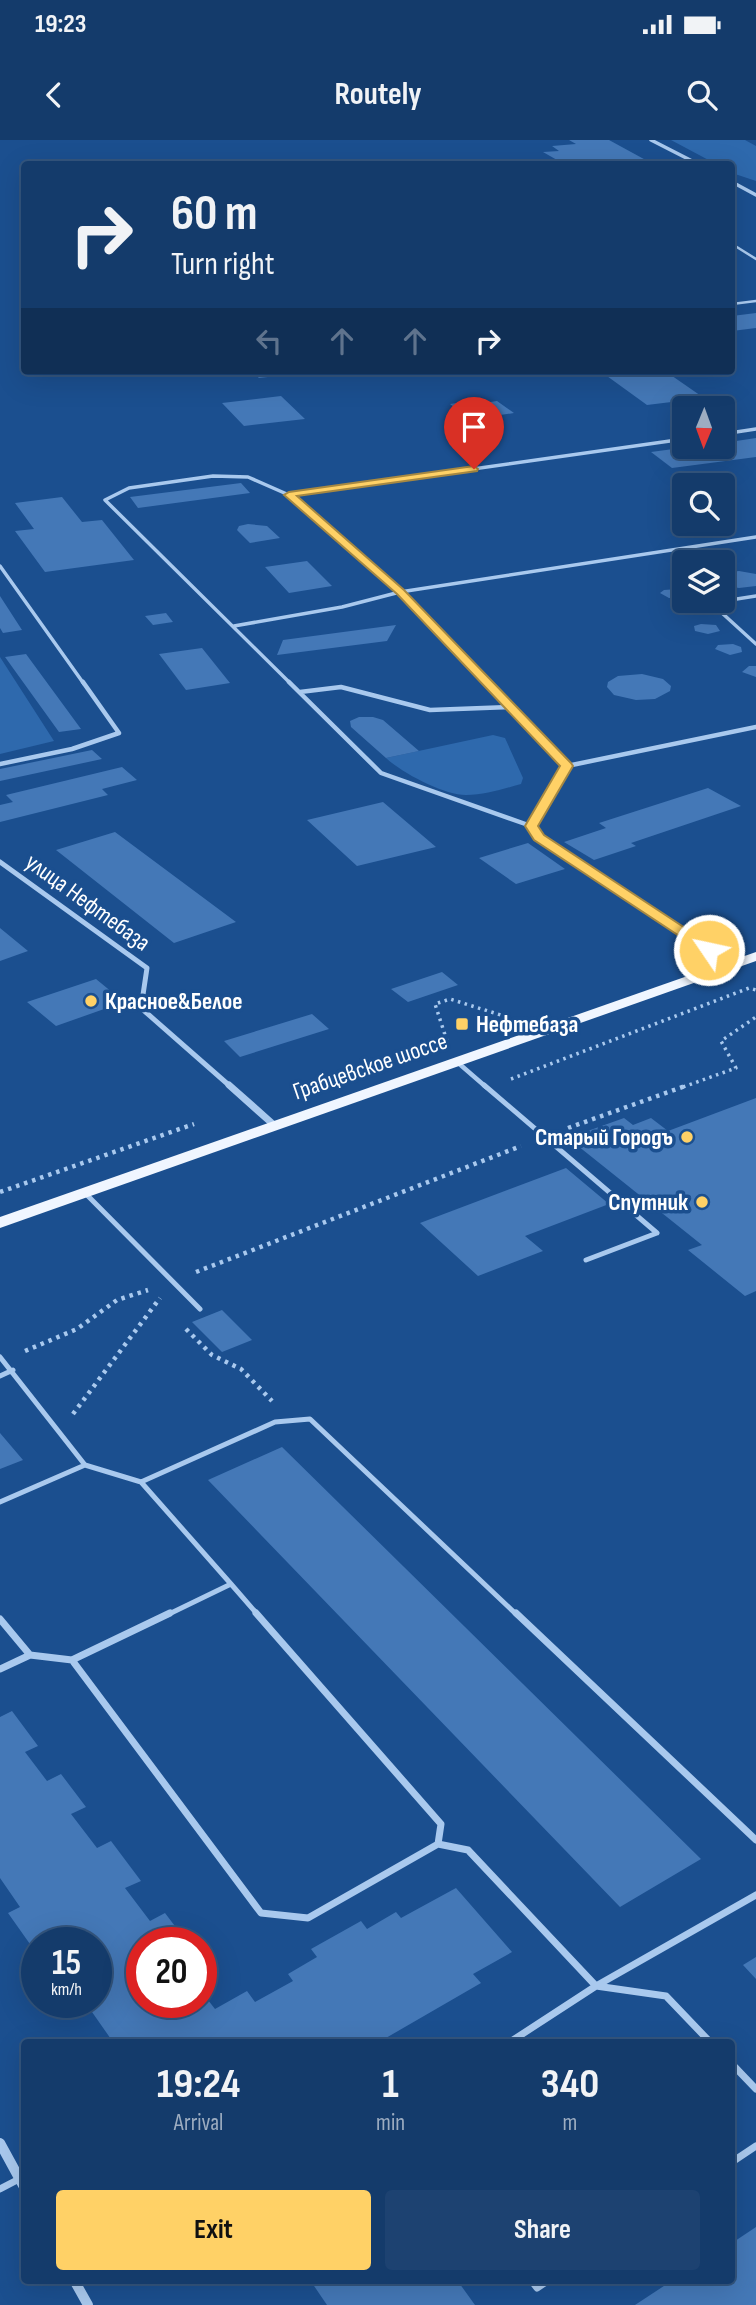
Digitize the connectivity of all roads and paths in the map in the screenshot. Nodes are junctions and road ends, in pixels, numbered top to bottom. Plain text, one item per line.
1 (651, 140) edge
2 (692, 161) edge
3 (735, 184) edge
4 (756, 195) edge
5 (735, 246) edge
6 (756, 259) edge
7 (756, 301) edge
8 (735, 304) edge
9 (756, 429) edge
10 (735, 432) edge
11 (672, 441) edge
12 (289, 495) junction
13 (756, 537) edge
14 (0, 566) edge
15 (400, 592) junction
16 (756, 596) edge
17 (234, 626) junction
18 (756, 644) edge
19 (300, 692) junction
20 (510, 707) junction
21 (756, 727) edge
22 (0, 764) edge
23 (567, 766) junction
24 (531, 826) junction
25 (0, 862) edge
26 (756, 956) edge
27 (733, 965) junction
28 (756, 989) edge
29 (756, 1017) edge
30 (513, 1018) dead end
31 (447, 1041) dead end
32 (457, 1061) junction
33 (488, 1088) junction
34 (274, 1125) junction
35 (545, 1137) junction
36 (85, 1193) junction
37 (0, 1223) edge
38 (586, 1260) dead end
39 (173, 1281) junction
40 (200, 1309) joint
41 (0, 1357) edge
42 (13, 1370) junction
43 (0, 1376) edge
44 (275, 1422) junction
45 (60, 1432) junction
46 (85, 1465) junction
47 (141, 1482) junction
48 (0, 1502) edge
49 (231, 1584) junction
50 (0, 1619) edge
51 (30, 1655) junction
52 (72, 1660) junction
53 (0, 1669) edge
54 (756, 1840) edge
55 (438, 1844) junction
56 (756, 1895) edge
57 (596, 1986) junction
58 (515, 2039) edge
59 (707, 2039) edge
60 (735, 2067) edge
61 (756, 2090) edge
62 (0, 2143) edge
63 (756, 2146) edge
64 (735, 2160) edge
65 (21, 2178) edge
66 (21, 2182) edge
67 (0, 2189) edge
68 (76, 2284) edge
69 (88, 2305) edge

1 - 2 street
3 - 4 street
5 - 6 lane
7 - 8 lane
9 - 10 lane
11 - 12 lane
12 - 15 lane
12 - 17 lane
13 - 15 lane
14 - 22 lane
15 - 17 lane
15 - 20 lane
16 - 18 lane
17 - 19 lane
19 - 20 lane
19 - 24 lane
20 - 23 lane
21 - 23 lane
23 - 24 lane
24 - 27 lane
25 - 34 street, улица Нефтебаза
26 - 27 main road, Грабцевское шоссе
27 - 32 main road, Грабцевское шоссе
28 - 33 path
29 - 35 path
30 - 31 path
32 - 33 lane
32 - 34 main road, Грабцевское шоссе
33 - 35 lane
34 - 36 main road, Грабцевское шоссе
35 - 38 lane
35 - 39 path
36 - 37 main road, Грабцевское шоссе
36 - 39 lane
39 - 40 lane
39 - 42 path
39 - 45 path
40 - 44 path
41 - 42 lane
42 - 43 lane
42 - 45 lane
44 - 47 lane
44 - 54 lane
45 - 46 lane
46 - 47 lane
46 - 48 lane
47 - 49 lane
49 - 52 lane
49 - 55 lane
50 - 51 lane
51 - 52 lane
51 - 53 lane
52 - 55 lane
55 - 57 lane
56 - 57 lane
57 - 58 lane
57 - 59 lane
60 - 61 lane
62 - 65 street
63 - 64 lane
66 - 67 lane
68 - 69 street

